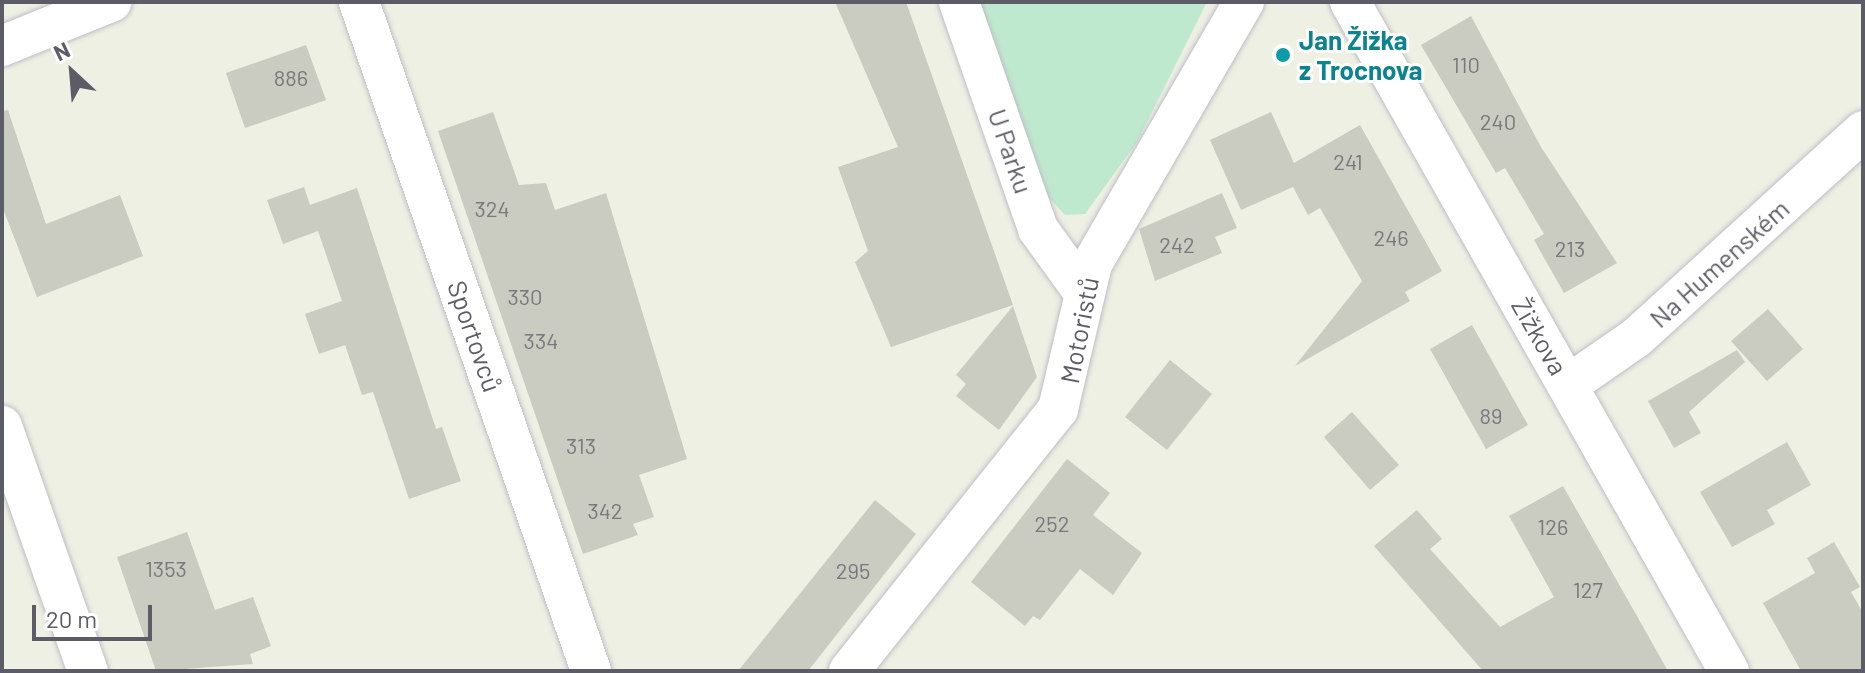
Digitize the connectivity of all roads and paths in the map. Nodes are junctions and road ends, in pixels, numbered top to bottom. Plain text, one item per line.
1 (111, 2) edge
2 (359, 2) edge
3 (959, 2) edge
4 (1244, 2) edge
5 (1350, 2) edge
6 (2, 46) edge
7 (1863, 131) edge
8 (1082, 290) junction
9 (1568, 385) junction
10 (2, 426) edge
11 (88, 671) edge
12 (591, 671) edge
13 (849, 671) edge
14 (1729, 671) edge

1 - 6 street
2 - 12 street, Sportovců
3 - 8 street, U Parku
4 - 8 street, Motoristů
5 - 9 street, Žižkova
7 - 9 street, Na Humenském
8 - 13 street, Motoristů
9 - 14 street, Žižkova
10 - 11 street

